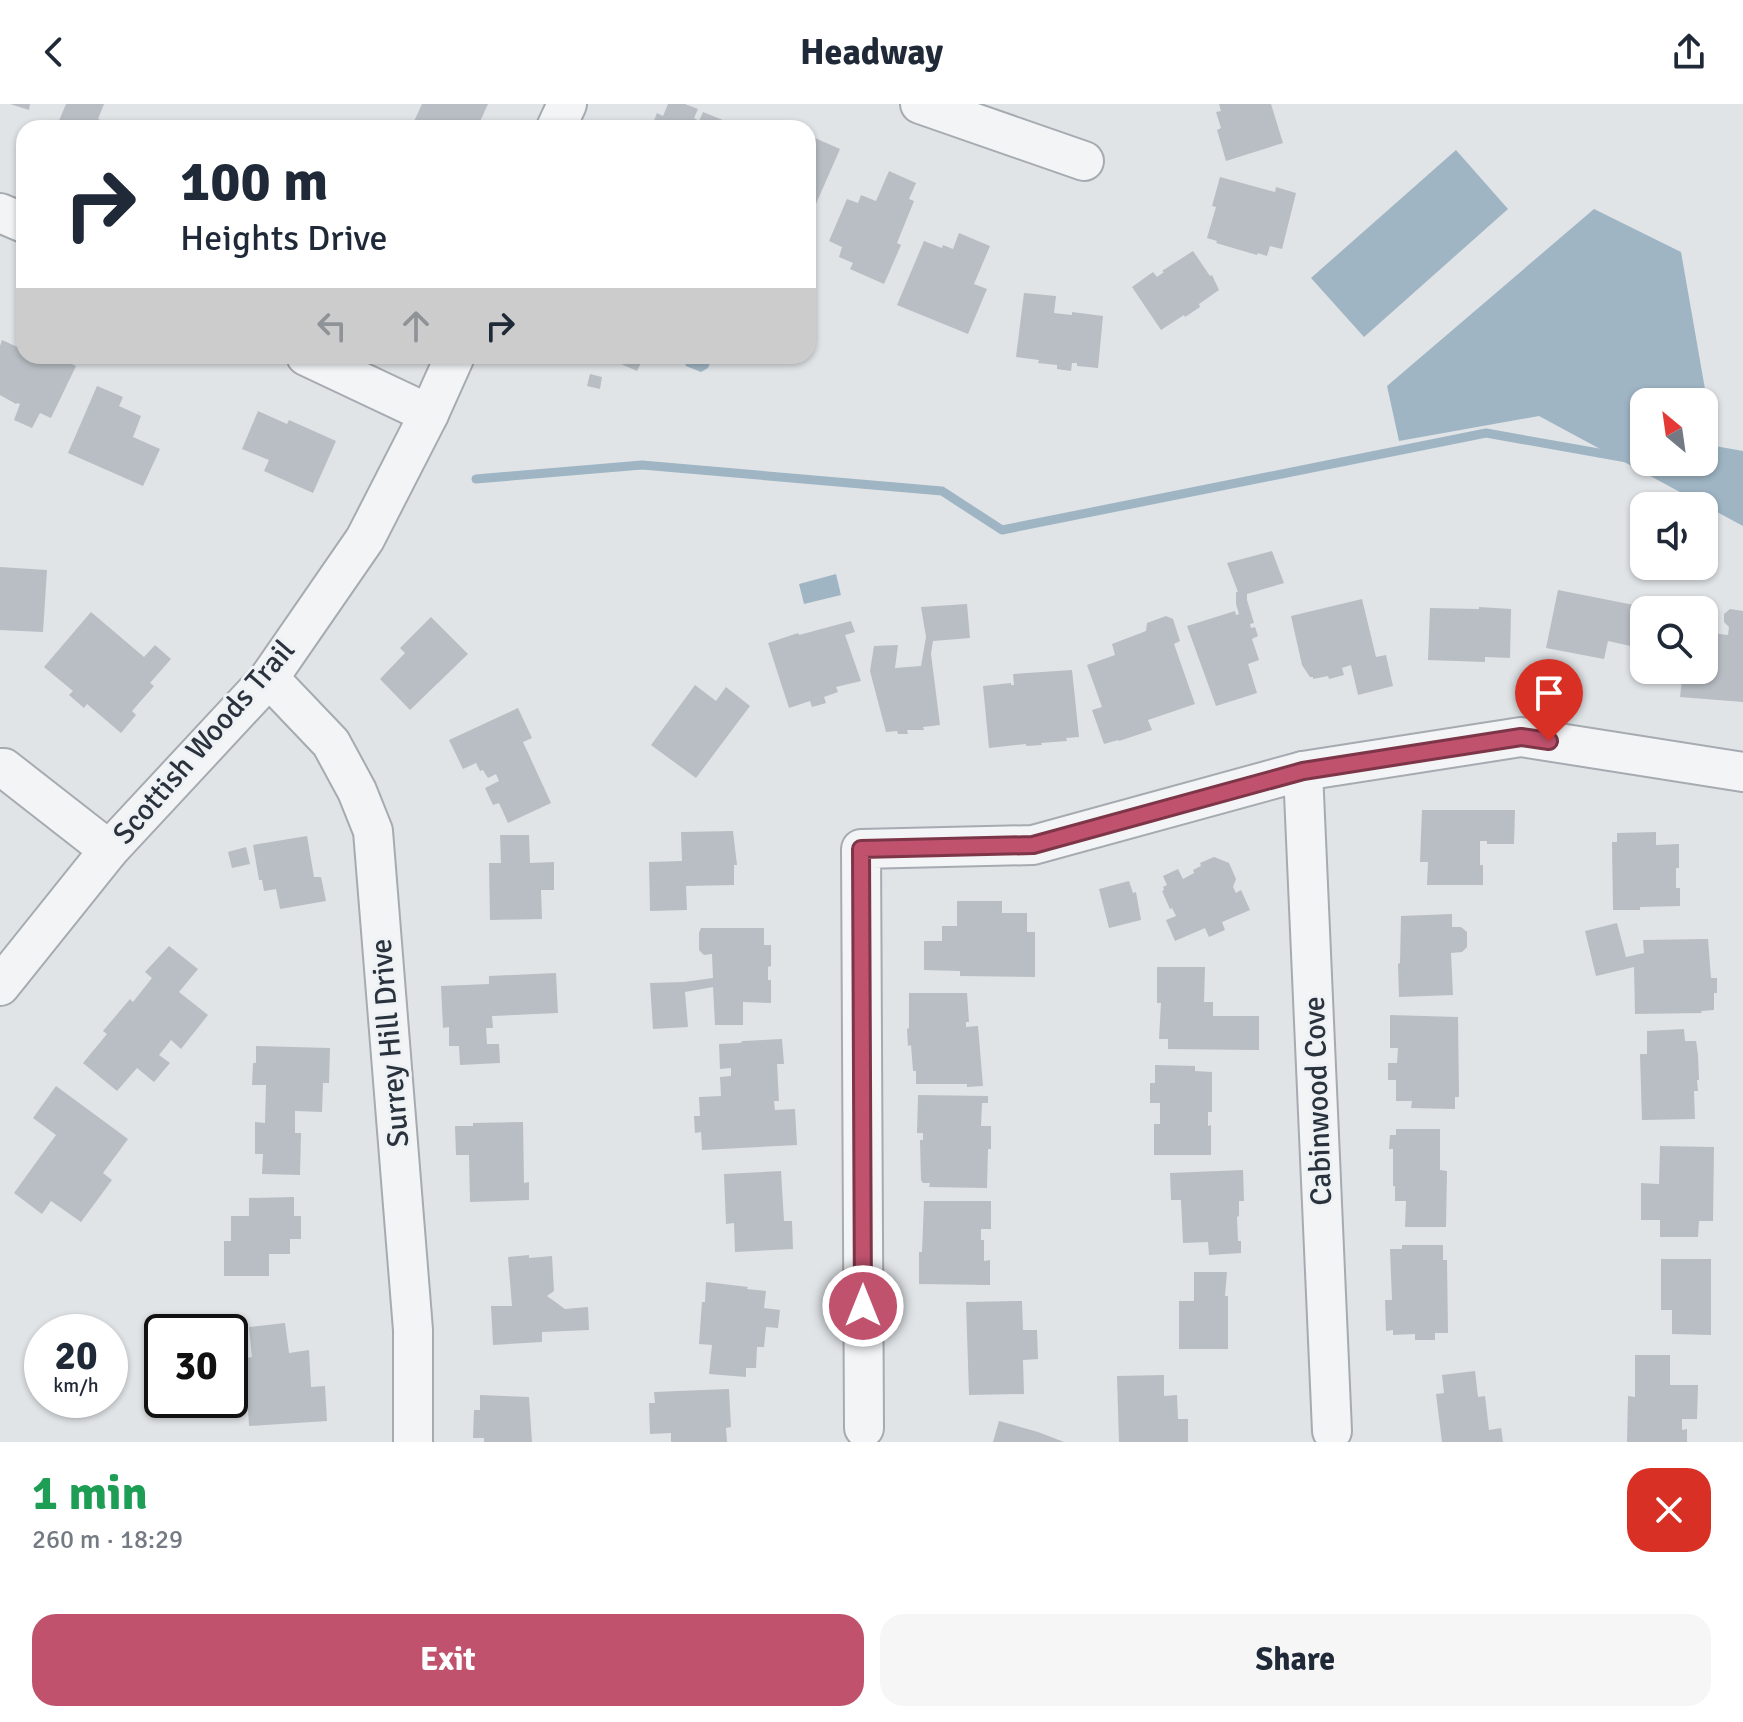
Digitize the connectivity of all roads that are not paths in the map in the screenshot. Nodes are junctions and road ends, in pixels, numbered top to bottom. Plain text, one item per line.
1 (920, 104) edge
2 (1084, 161) dead end
3 (323, 364) edge
4 (451, 364) edge
5 (429, 414) junction
6 (269, 678) junction
7 (0, 768) edge
8 (1303, 771) junction
9 (1743, 772) edge
10 (109, 850) junction
11 (0, 986) edge
12 (864, 1428) dead end
13 (1332, 1431) dead end
14 (413, 1442) edge

1 - 2 street
3 - 5 street
4 - 5 street, Scottish Woods Trail
5 - 6 street, Scottish Woods Trail
6 - 10 street, Scottish Woods Trail
6 - 14 street, Surrey Hill Drive
7 - 10 street
8 - 9 street
8 - 12 street
8 - 13 street, Cabinwood Cove
10 - 11 street, Scottish Woods Trail

